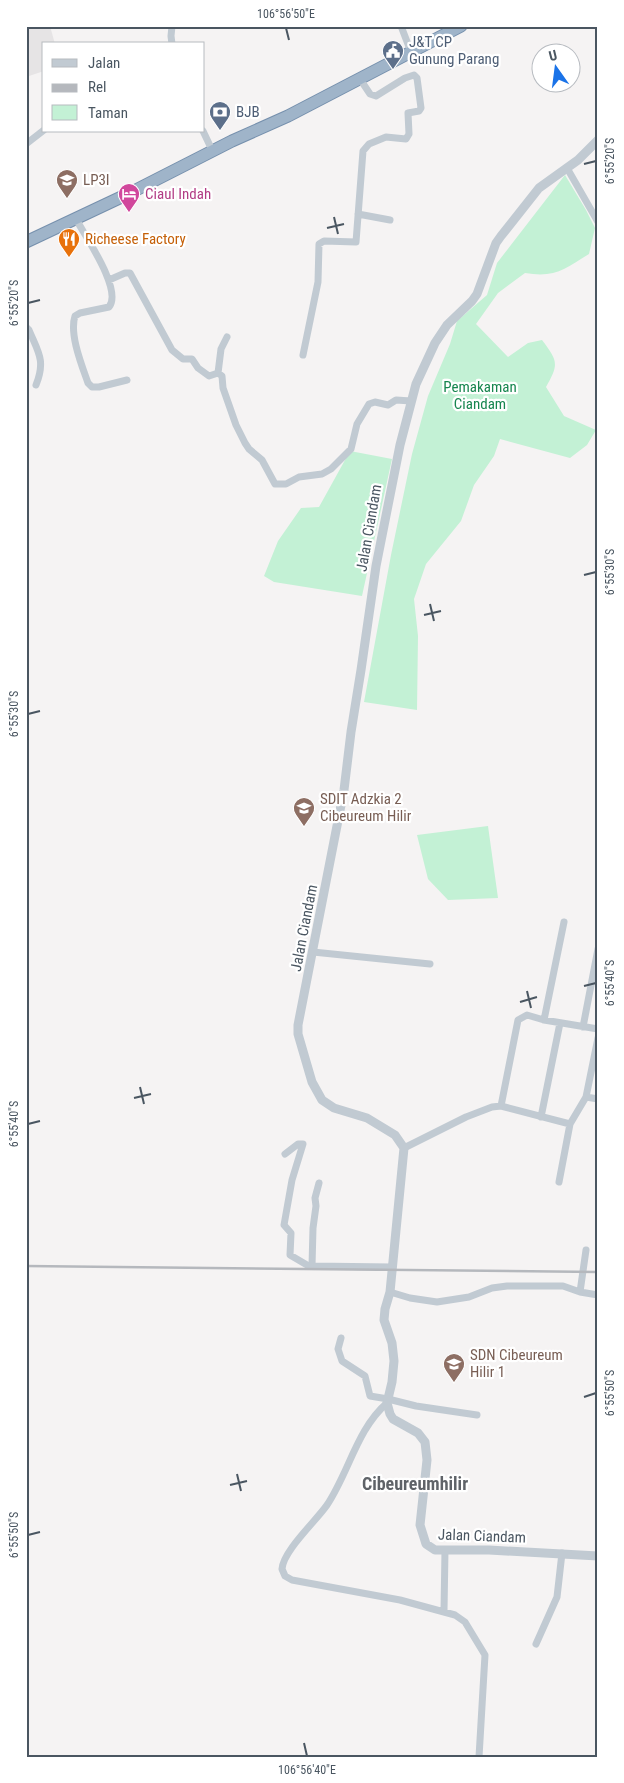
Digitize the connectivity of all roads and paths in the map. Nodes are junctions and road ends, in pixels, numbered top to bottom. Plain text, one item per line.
1 (172, 26) edge
2 (401, 26) edge
3 (461, 26) edge
4 (172, 42) edge
5 (411, 52) junction
6 (360, 80) junction
7 (42, 132) edge
8 (203, 132) edge
9 (598, 140) edge
10 (26, 144) edge
11 (212, 150) junction
12 (568, 168) junction
13 (358, 214) junction
14 (76, 219) junction
15 (390, 220) dead end
16 (598, 222) edge
17 (26, 242) edge
18 (109, 280) junction
19 (26, 327) edge
20 (227, 337) dead end
21 (303, 355) dead end
22 (218, 373) junction
23 (126, 380) dead end
24 (36, 385) dead end
25 (411, 401) junction
26 (564, 922) dead end
27 (598, 949) edge
28 (313, 952) junction
29 (430, 964) dead end
30 (544, 1020) junction
31 (560, 1022) junction
32 (583, 1027) junction
33 (598, 1029) edge
34 (598, 1038) edge
35 (586, 1098) junction
36 (598, 1098) edge
37 (501, 1106) junction
38 (541, 1117) junction
39 (570, 1124) junction
40 (404, 1148) junction
41 (285, 1154) dead end
42 (559, 1182) dead end
43 (319, 1183) dead end
44 (586, 1250) dead end
45 (312, 1266) junction
46 (392, 1267) junction
47 (390, 1292) junction
48 (580, 1292) junction
49 (598, 1295) edge
50 (342, 1338) dead end
51 (388, 1401) junction
52 (477, 1415) dead end
53 (446, 1550) junction
54 (562, 1553) junction
55 (598, 1556) edge
56 (444, 1611) junction
57 (536, 1644) dead end
58 (479, 1757) edge

1 - 4 street
2 - 5 street
3 - 5 highway
5 - 6 highway
6 - 11 highway
6 - 13 street
7 - 10 street
8 - 11 street
9 - 12 street, Jalan Ciandam
11 - 14 highway
12 - 16 street
12 - 25 street, Jalan Ciandam
13 - 15 street
13 - 21 street
14 - 17 highway
14 - 18 street
18 - 22 street
18 - 23 street
19 - 24 street
20 - 22 street
22 - 25 street
25 - 28 street, Jalan Ciandam
26 - 30 street
27 - 32 street
28 - 29 street
28 - 40 street, Jalan Ciandam
30 - 31 street
30 - 37 street
31 - 32 street
31 - 38 street
32 - 33 street
34 - 35 street
35 - 36 street
35 - 39 street
37 - 38 street
37 - 40 street
38 - 39 street
39 - 42 street
40 - 46 street
41 - 45 street
43 - 45 street
44 - 48 street
45 - 46 street
46 - 47 street
47 - 48 street
47 - 51 street
48 - 49 street
50 - 51 street
51 - 52 street
51 - 53 street, Jalan Ciandam
51 - 56 street
53 - 54 street, Jalan Ciandam
53 - 56 street
54 - 55 street, Jalan Ciandam
54 - 57 street
56 - 58 street

